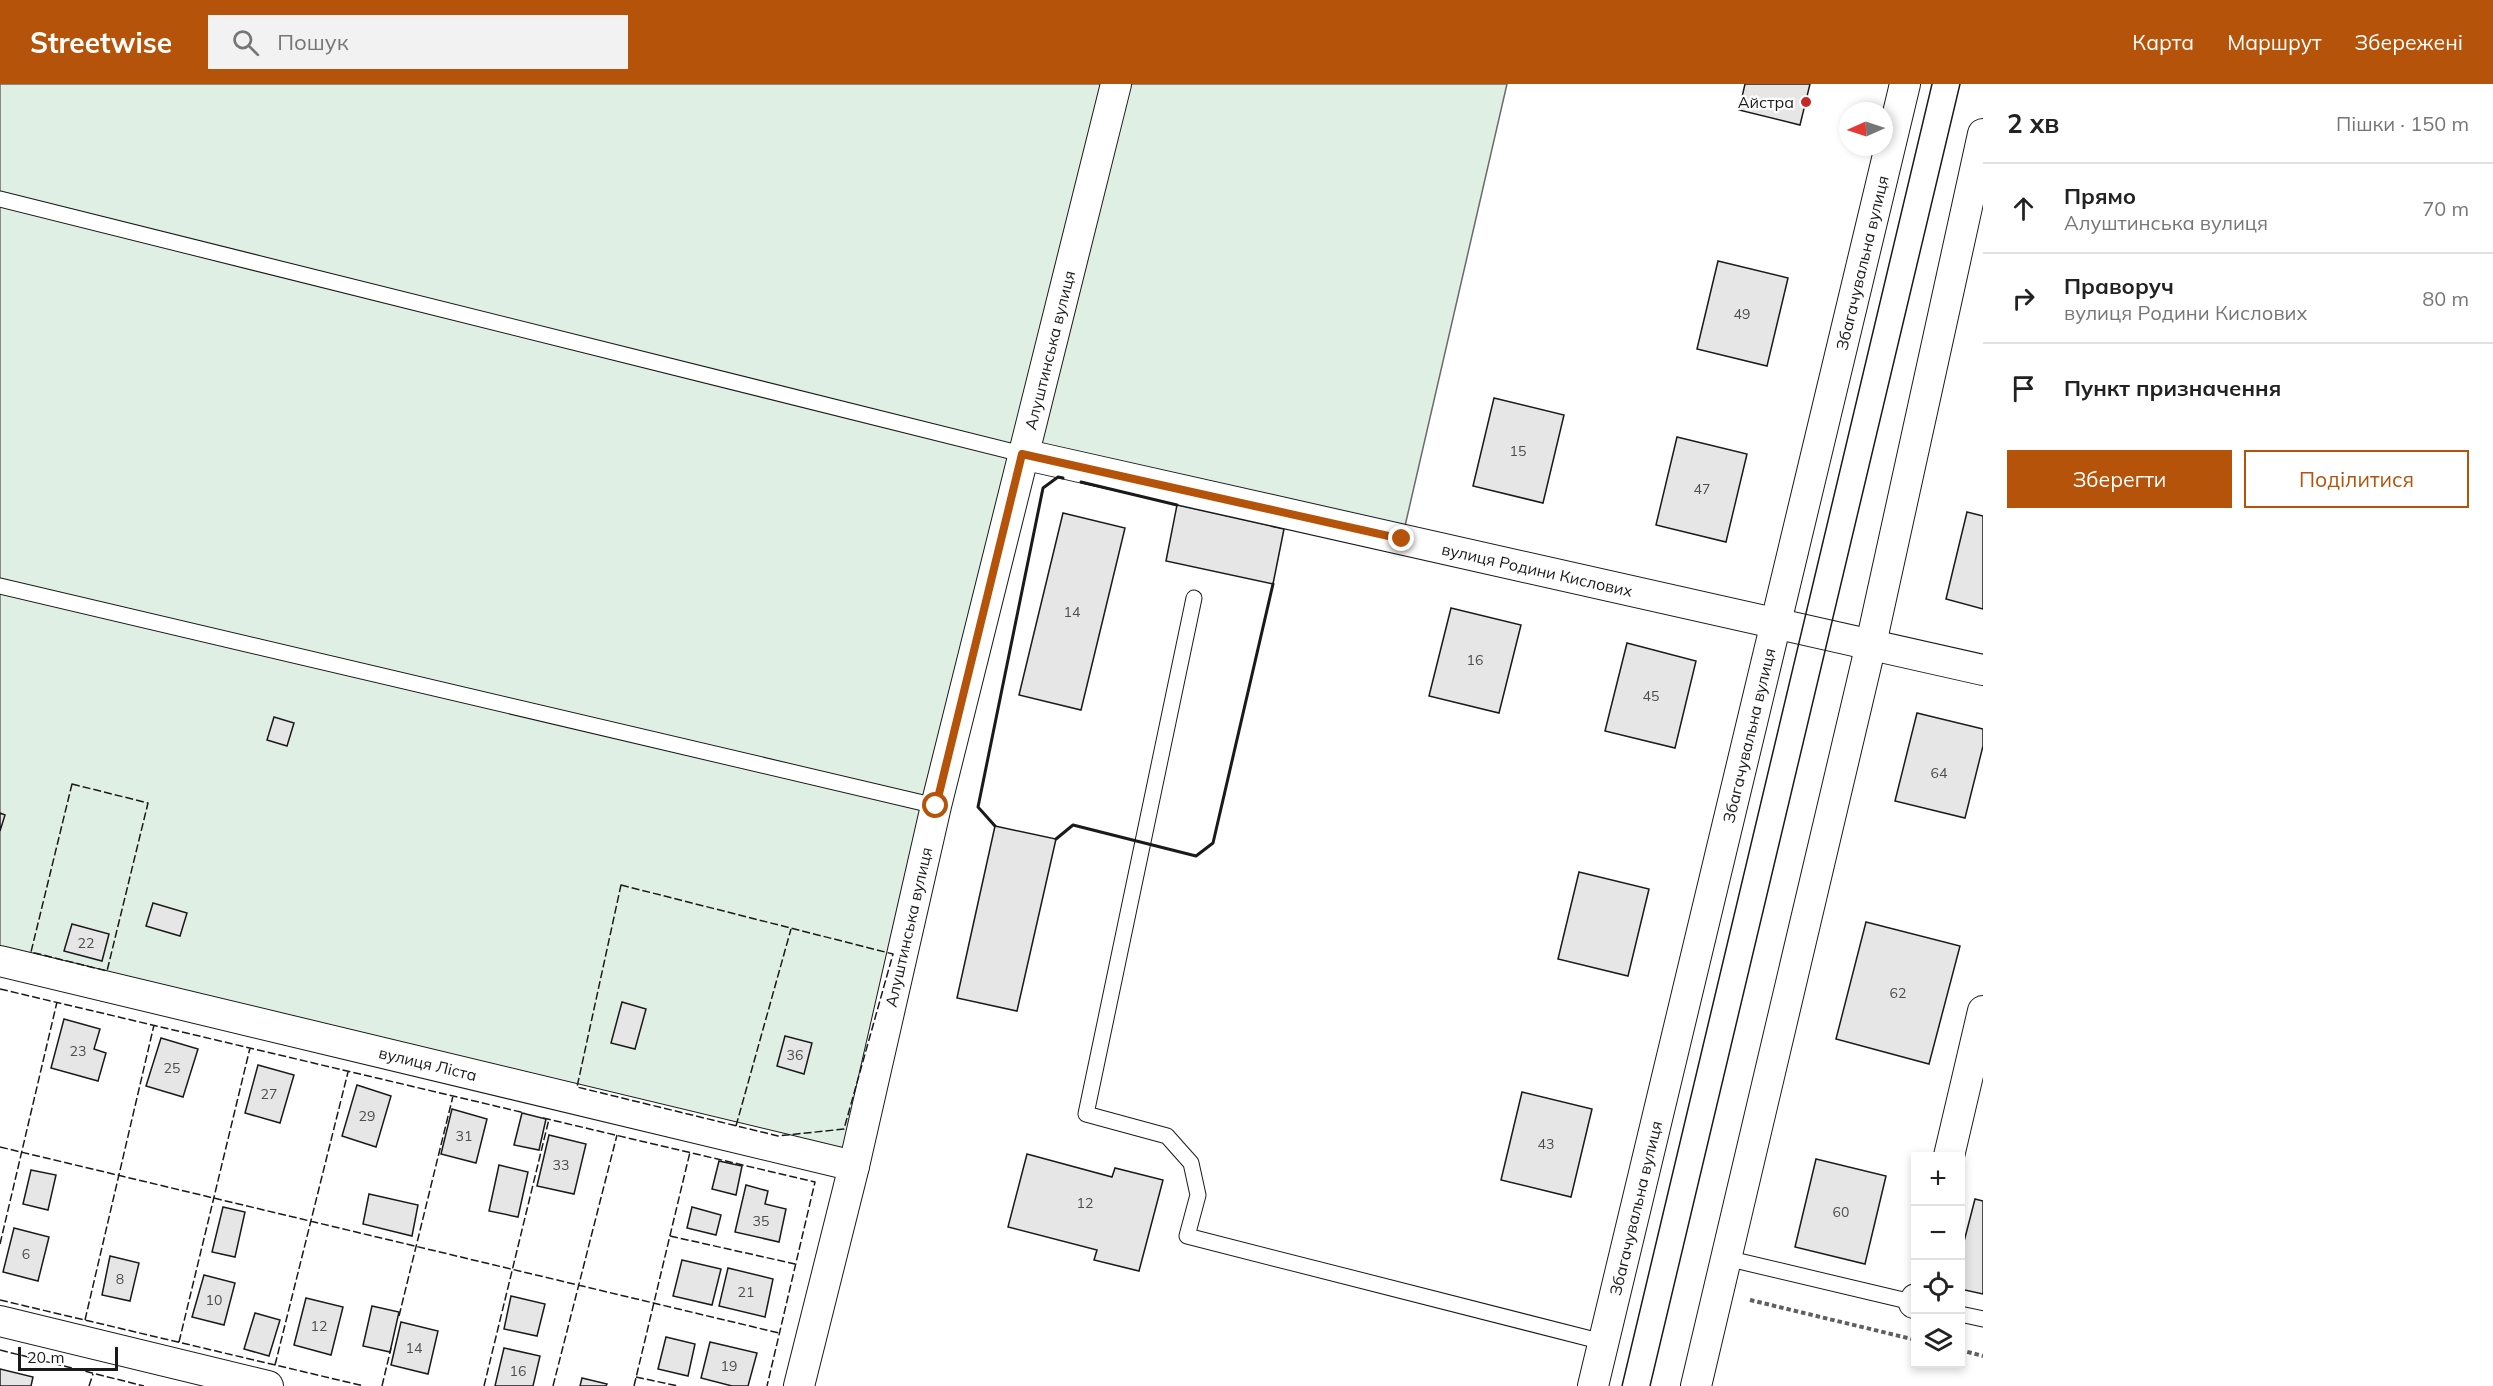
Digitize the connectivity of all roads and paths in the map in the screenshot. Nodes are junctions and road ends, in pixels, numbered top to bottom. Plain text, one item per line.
1 (1116, 84) edge
2 (1905, 84) edge
3 (1983, 134) edge
4 (0, 199) edge
5 (1022, 454) junction
6 (0, 586) edge
7 (1194, 598) dead end
8 (1775, 622) junction
9 (1872, 644) junction
10 (1983, 670) edge
11 (936, 806) junction
12 (0, 961) edge
13 (1983, 1011) edge
14 (1950, 1152) edge
15 (854, 1166) junction
16 (1726, 1258) junction
17 (1718, 1293) junction
18 (1911, 1301) edge
19 (1965, 1315) edge
20 (1983, 1319) edge
21 (0, 1321) edge
22 (1911, 1339) edge
23 (1603, 1342) junction
24 (1965, 1351) edge
25 (1983, 1356) edge
26 (268, 1386) edge
27 (799, 1386) edge
28 (1593, 1386) edge
29 (1696, 1386) edge

1 - 5 street, Алуштинська вулиця
2 - 8 street, Збагачувальна вулиця
3 - 9 street
4 - 5 lane
5 - 8 street, вулиця Родини Кислових
5 - 11 street, Алуштинська вулиця
6 - 11 lane
7 - 23 lane
8 - 9 street, вулиця Родини Кислових
8 - 23 street, Збагачувальна вулиця
9 - 10 street, вулиця Родини Кислових
9 - 16 street
11 - 15 street, Алуштинська вулиця
12 - 15 street, вулиця Ліста
13 - 14 street
15 - 27 street, Алуштинська вулиця
16 - 17 street
16 - 18 lane
17 - 22 path
17 - 29 street
19 - 20 lane
21 - 26 street
23 - 28 street, Збагачувальна вулиця
24 - 25 path

